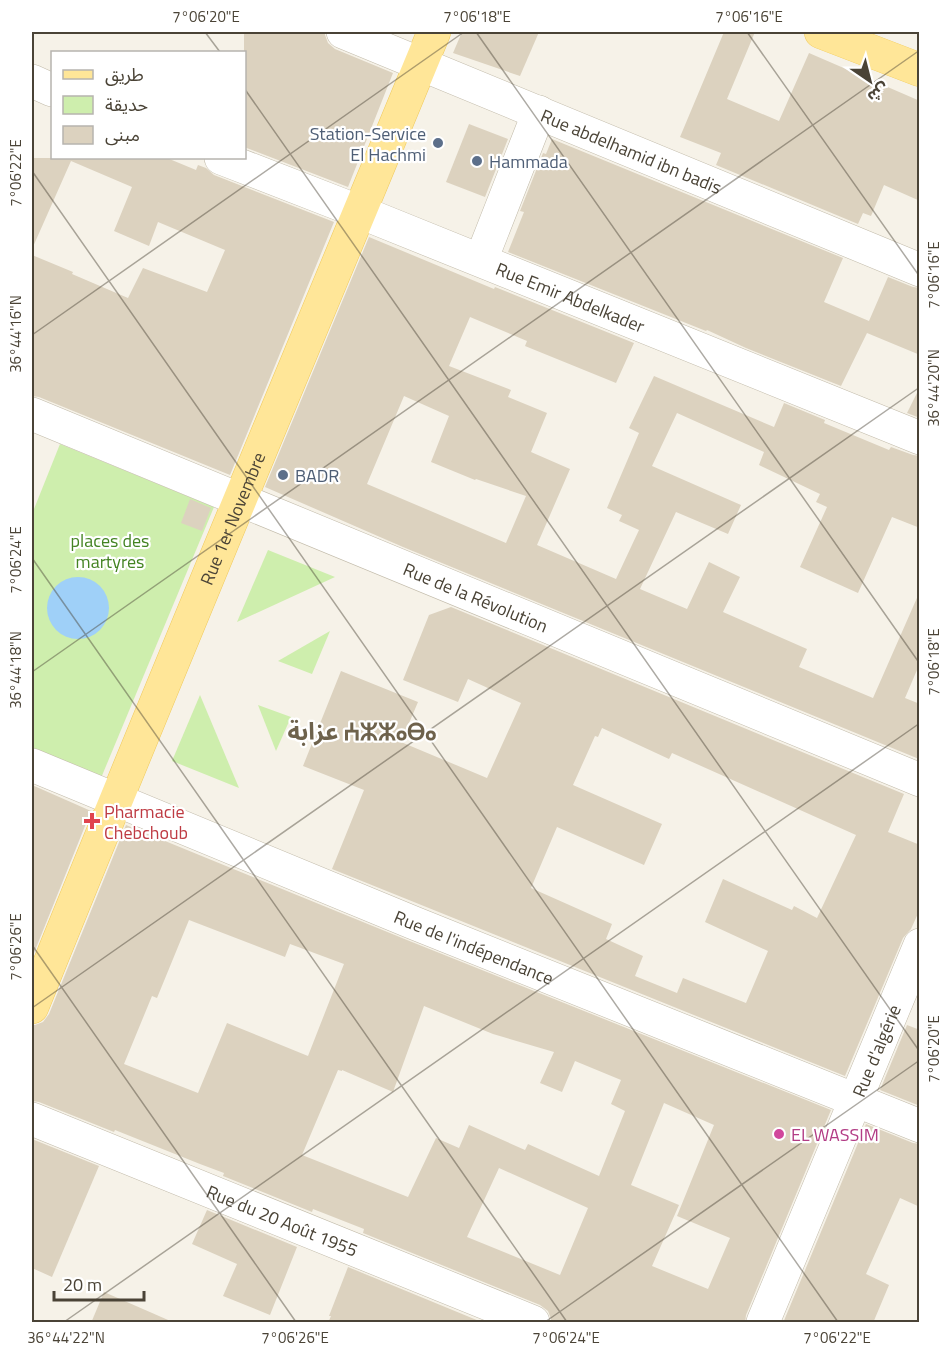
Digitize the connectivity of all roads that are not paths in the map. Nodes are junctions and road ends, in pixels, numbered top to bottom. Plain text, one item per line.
1 (343, 32) edge
2 (434, 32) edge
3 (821, 32) edge
4 (421, 64) junction
5 (920, 70) edge
6 (32, 81) edge
7 (51, 90) edge
8 (539, 112) junction
9 (224, 159) edge
10 (360, 212) junction
11 (481, 261) junction
12 (920, 270) edge
13 (32, 414) edge
14 (920, 438) edge
15 (241, 500) junction
16 (32, 765) edge
17 (920, 780) edge
18 (116, 799) junction
19 (920, 945) edge
20 (32, 1007) edge
21 (855, 1100) junction
22 (32, 1119) edge
23 (920, 1126) edge
24 (533, 1323) edge
25 (763, 1323) edge

1 - 4 street, Rue abdelhamid ibn badis
2 - 4 main road, Rue 1er Novembre
3 - 5 main road
4 - 8 street, Rue abdelhamid ibn badis
4 - 10 main road, Rue 1er Novembre
6 - 7 street
8 - 11 street
8 - 12 street, Rue abdelhamid ibn badis
9 - 10 street, Rue Emir Abdelkader
10 - 11 street, Rue Emir Abdelkader
10 - 15 main road, Rue 1er Novembre
11 - 14 street, Rue Emir Abdelkader
13 - 15 street, Rue de la Révolution
15 - 17 street, Rue de la Révolution
15 - 18 main road, Rue 1er Novembre
16 - 18 street, Rue de l'indépendance
18 - 20 main road, Rue 1er Novembre
18 - 21 street, Rue de l'indépendance
19 - 21 street, Rue d'algérie
21 - 23 street, Rue de l'indépendance
21 - 25 street, Rue d'algérie
22 - 24 street, Rue du 20 Août 1955

